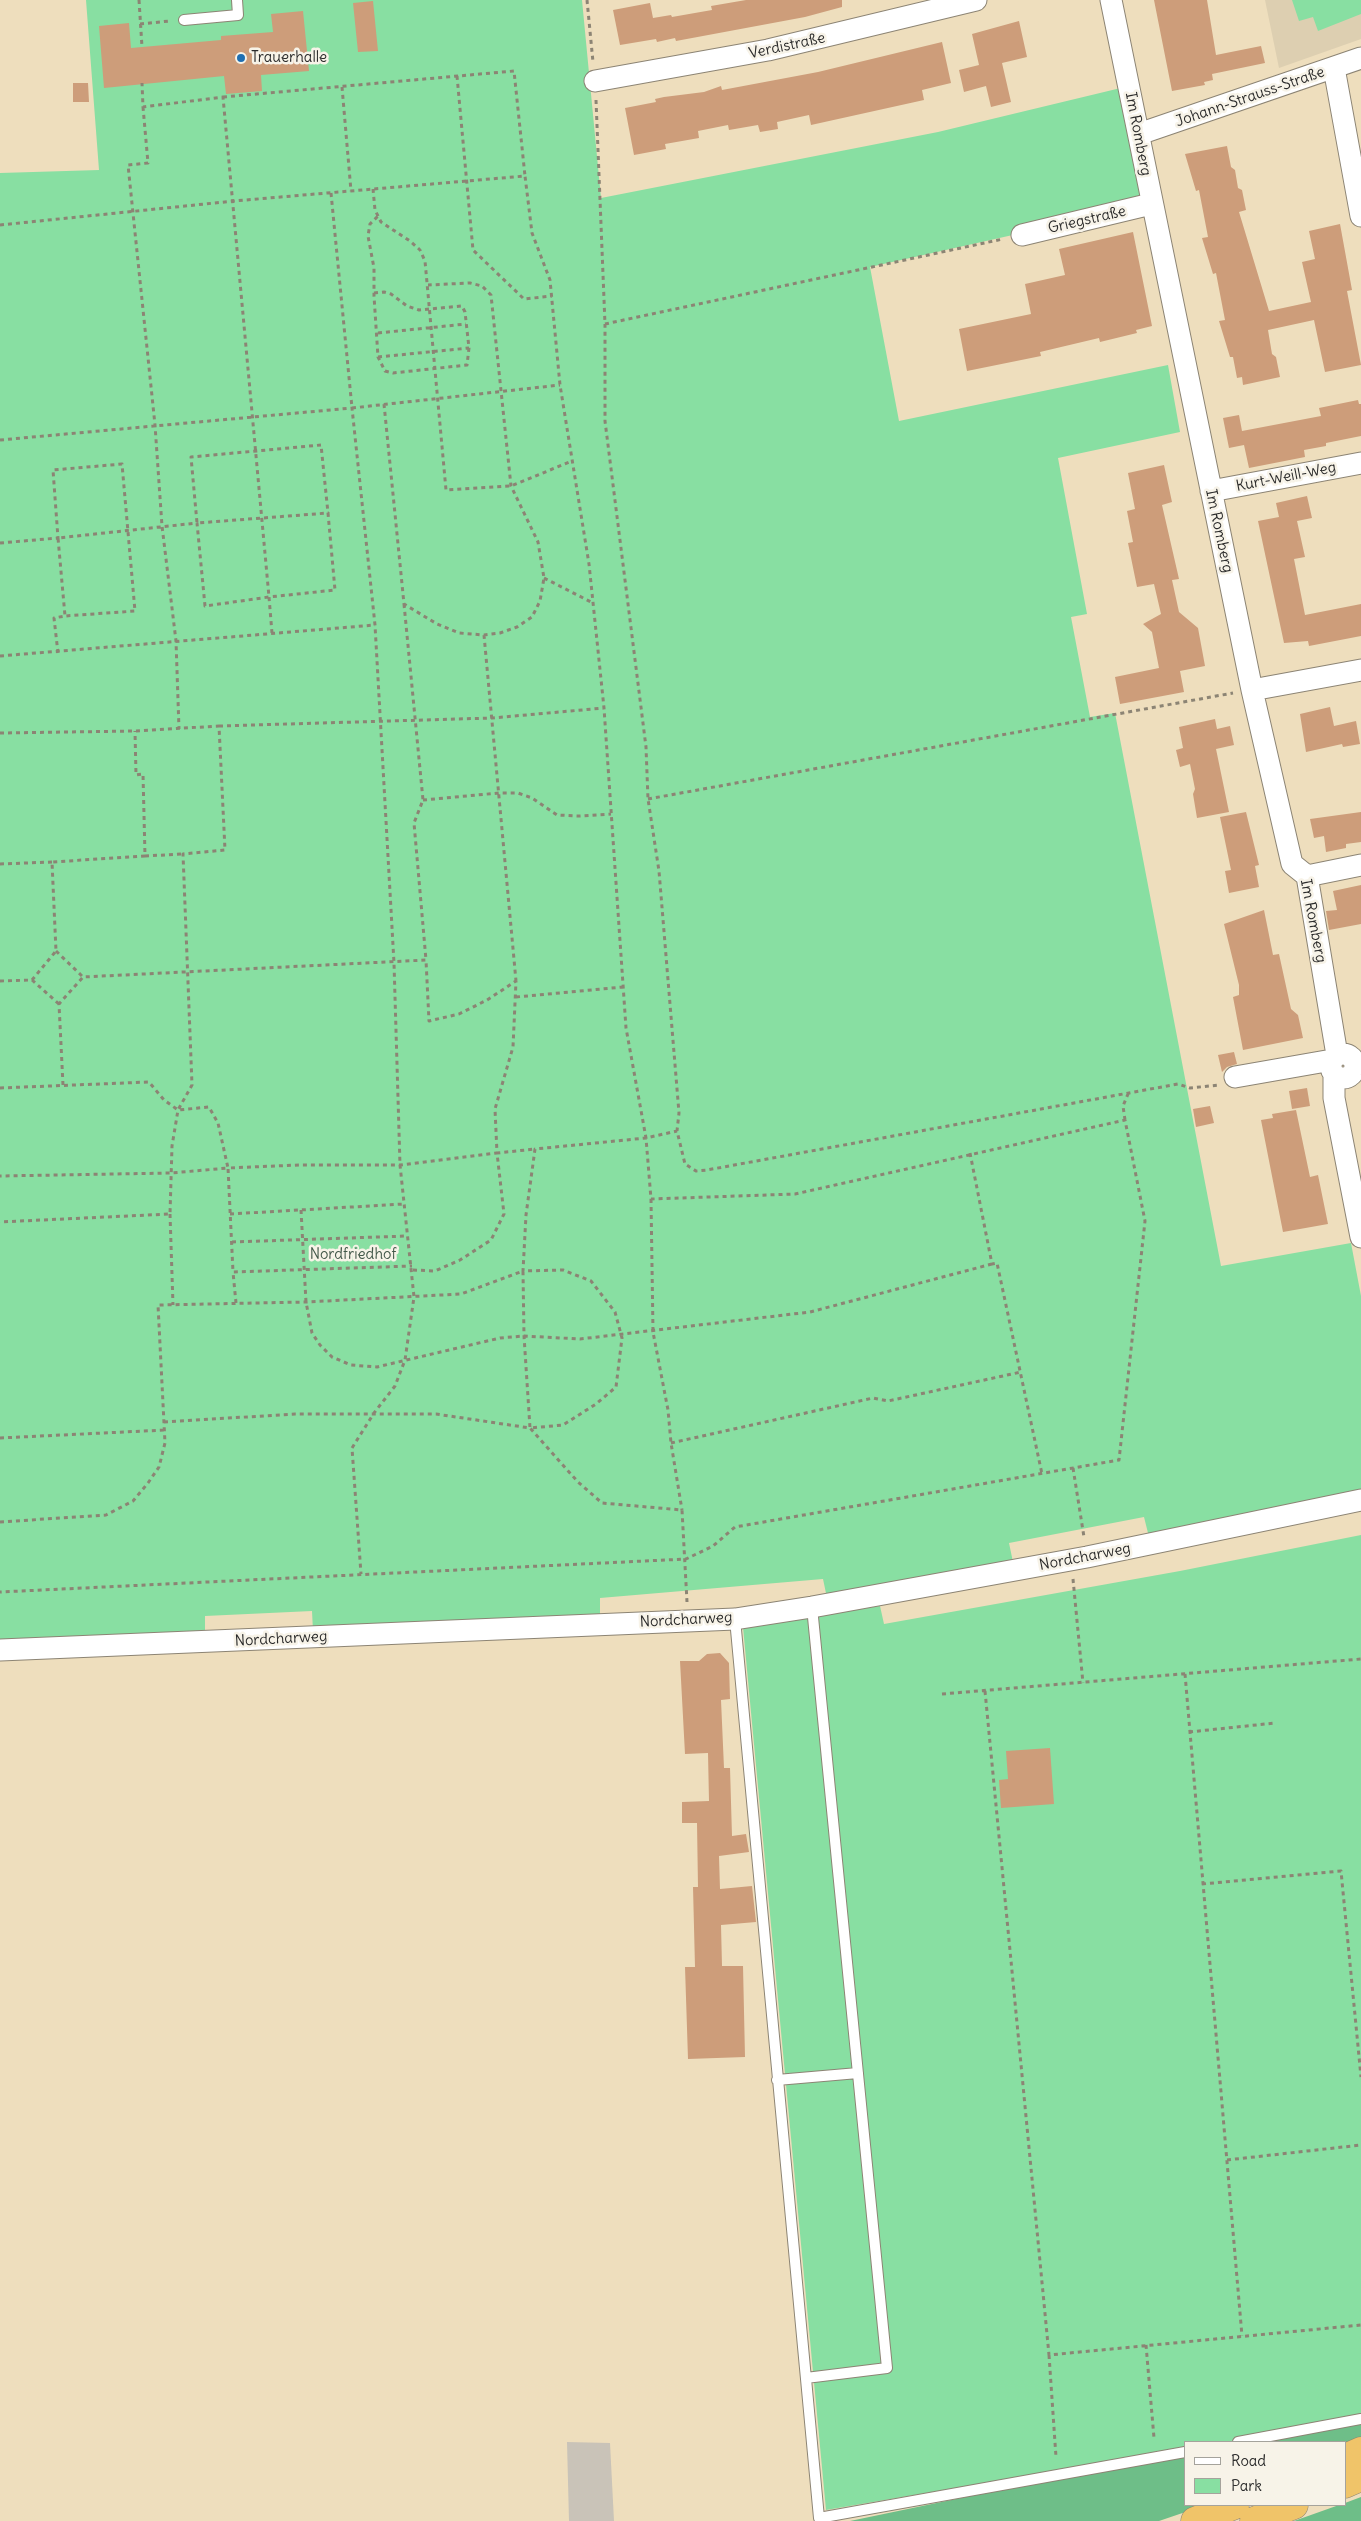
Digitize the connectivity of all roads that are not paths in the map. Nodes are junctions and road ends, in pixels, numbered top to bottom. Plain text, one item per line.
1 (237, 0) edge
2 (976, 0) edge
3 (1111, 0) edge
4 (184, 20) road end
5 (1361, 58) edge
6 (1334, 68) junction
7 (595, 81) road end
8 (1139, 134) junction
9 (1152, 204) junction
10 (1361, 216) edge
11 (1022, 235) road end
12 (1361, 463) edge
13 (1211, 491) junction
14 (1361, 670) edge
15 (1252, 690) junction
16 (1361, 865) edge
17 (1307, 876) junction
18 (1344, 1064) edge
19 (1235, 1077) road end
20 (1361, 1237) edge
21 (1361, 1500) edge
22 (812, 1607) junction
23 (734, 1619) junction
24 (0, 1650) edge
25 (858, 2074) junction
26 (777, 2080) junction
27 (806, 2378) junction
28 (1361, 2419) edge
29 (1243, 2441) edge
30 (1361, 2451) edge
31 (1184, 2452) edge
32 (1346, 2458) edge
33 (1361, 2477) edge
34 (1346, 2484) edge
35 (1232, 2506) edge
36 (1292, 2506) edge
37 (1195, 2521) edge
38 (1254, 2521) edge

1 - 4 lane
2 - 7 street, Verdistraße
3 - 8 street, Im Romberg
5 - 6 street, Johann-Strauss-Straße
6 - 8 street, Johann-Strauss-Straße
6 - 10 street
8 - 9 street, Im Romberg
9 - 11 street, Griegstraße
9 - 13 street, Im Romberg
12 - 13 street, Kurt-Weill-Weg
13 - 15 street, Im Romberg
14 - 15 street
15 - 17 street, Im Romberg
16 - 17 street
17 - 18 street, Im Romberg
18 - 19 street
18 - 20 street, Im Romberg
21 - 22 street, Nordcharweg
22 - 23 street, Nordcharweg
22 - 25 lane
23 - 24 street, Nordcharweg
23 - 26 lane
25 - 26 lane
25 - 27 lane
26 - 27 lane
27 - 31 lane
28 - 29 lane
30 - 32 highway
33 - 34 highway
35 - 37 highway
36 - 38 highway

